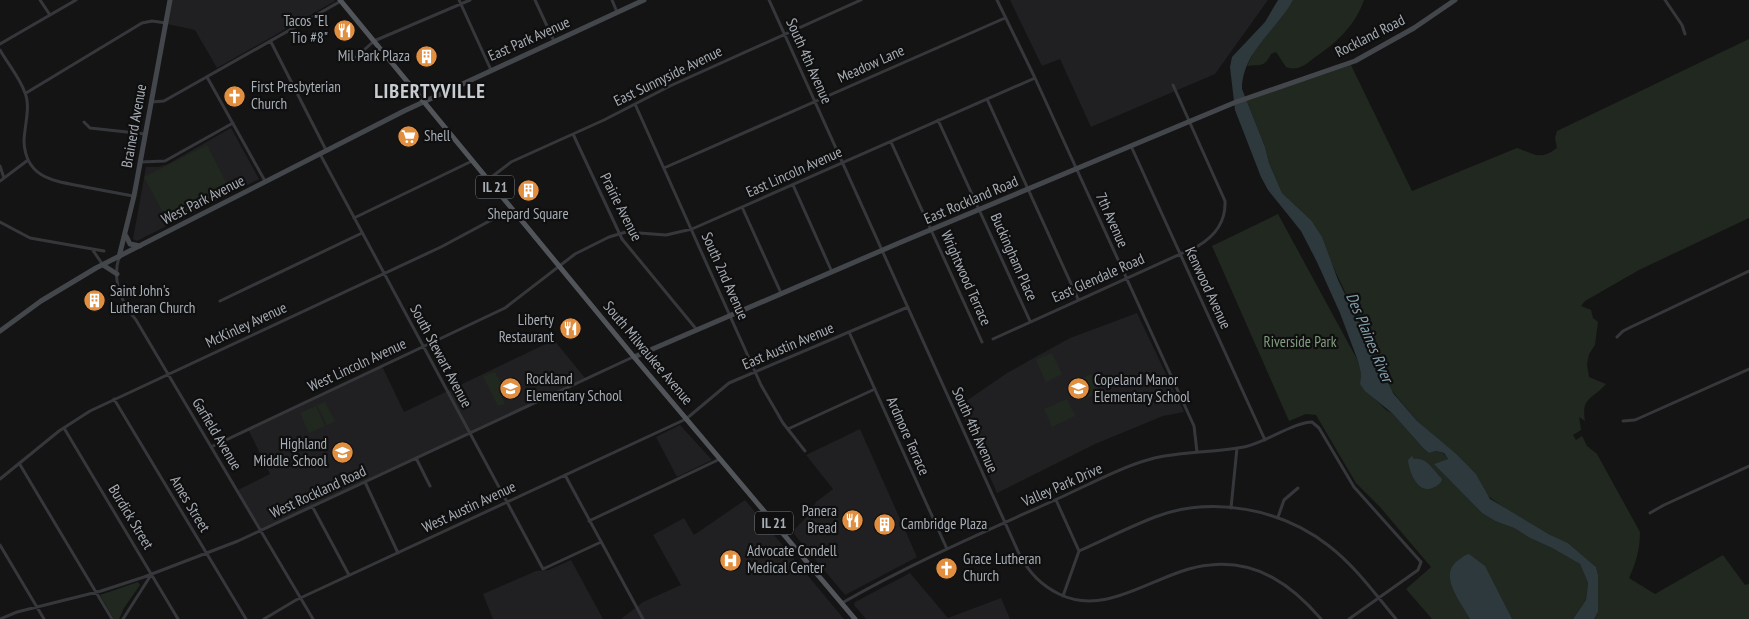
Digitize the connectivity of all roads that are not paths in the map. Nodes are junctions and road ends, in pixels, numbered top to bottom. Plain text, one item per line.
1 (40, 0) edge
2 (76, 0) edge
3 (170, 0) edge
4 (470, 0) edge
5 (535, 0) edge
6 (612, 0) edge
7 (644, 0) edge
8 (769, 0) edge
9 (861, 0) edge
10 (997, 0) edge
11 (1455, 0) edge
12 (1665, 0) edge
13 (340, 1) edge
14 (460, 2) edge
15 (618, 13) junction
16 (50, 15) junction
17 (1005, 18) junction
18 (166, 23) junction
19 (785, 34) junction
20 (1685, 34) dead end
21 (374, 41) junction
22 (271, 42) junction
23 (554, 42) junction
24 (0, 44) edge
25 (0, 50) edge
26 (354, 59) dead end
27 (491, 70) junction
28 (1321, 74) joint
29 (206, 77) junction
30 (1035, 78) junction
31 (1173, 85) dead end
32 (26, 93) junction
33 (987, 99) junction
34 (424, 101) junction
35 (814, 101) junction
36 (151, 102) junction
37 (635, 104) junction
38 (938, 120) junction
39 (84, 122) dead end
40 (1190, 122) junction
41 (233, 123) junction
42 (145, 134) junction
43 (573, 134) junction
44 (891, 142) junction
45 (1131, 146) junction
46 (326, 150) junction
47 (320, 154) junction
48 (28, 160) junction
49 (474, 160) junction
50 (140, 162) junction
51 (842, 163) junction
52 (0, 166) edge
53 (664, 168) junction
54 (1077, 169) junction
55 (2, 180) edge
56 (489, 180) junction
57 (266, 182) junction
58 (793, 185) junction
59 (1028, 189) junction
60 (134, 196) junction
61 (742, 207) junction
62 (512, 209) junction
63 (981, 210) junction
64 (354, 218) junction
65 (0, 222) edge
66 (692, 230) junction
67 (932, 230) junction
68 (362, 233) junction
69 (620, 234) junction
70 (126, 236) junction
71 (140, 246) junction
72 (91, 248) junction
73 (882, 250) junction
74 (104, 251) dead end
75 (1180, 254) junction
76 (119, 257) junction
77 (97, 258) junction
78 (104, 265) junction
79 (560, 266) junction
80 (96, 268) junction
81 (1749, 271) edge
82 (833, 272) junction
83 (117, 274) junction
84 (384, 274) junction
85 (1126, 278) junction
86 (782, 294) junction
87 (1078, 299) junction
88 (220, 301) dead end
89 (908, 307) junction
90 (730, 315) junction
91 (1030, 321) junction
92 (697, 330) junction
93 (0, 332) edge
94 (849, 332) junction
95 (1617, 337) dead end
96 (993, 339) dead end
97 (982, 342) dead end
98 (423, 347) junction
99 (634, 356) junction
100 (1749, 369) edge
101 (756, 372) junction
102 (168, 374) junction
103 (875, 389) junction
104 (114, 400) junction
105 (686, 419) junction
106 (1623, 421) dead end
107 (64, 428) junction
108 (788, 429) junction
109 (470, 433) junction
110 (1265, 440) junction
111 (211, 447) junction
112 (1236, 448) junction
113 (805, 452) dead end
114 (1197, 452) junction
115 (416, 458) junction
116 (720, 459) junction
117 (18, 463) junction
118 (1749, 466) edge
119 (565, 475) junction
120 (0, 479) edge
121 (365, 482) junction
122 (430, 486) dead end
123 (1298, 488) dead end
124 (1056, 500) junction
125 (507, 502) junction
126 (312, 506) junction
127 (1231, 508) junction
128 (1650, 513) dead end
129 (1278, 518) junction
130 (589, 521) junction
131 (1005, 523) junction
132 (262, 530) junction
133 (601, 542) junction
134 (0, 545) edge
135 (947, 549) junction
136 (1079, 551) junction
137 (398, 553) junction
138 (207, 554) junction
139 (152, 574) junction
140 (349, 575) junction
141 (96, 592) junction
142 (1063, 596) junction
143 (300, 598) junction
144 (1378, 598) junction
145 (842, 603) junction
146 (37, 607) junction
147 (0, 619) edge
148 (44, 619) edge
149 (112, 619) edge
150 (123, 619) edge
151 (178, 619) edge
152 (246, 619) edge
153 (264, 619) edge
154 (313, 619) edge
155 (643, 619) edge
156 (855, 619) edge
157 (1321, 619) edge
158 (1349, 619) edge
159 (1396, 619) edge

1 - 16 street
2 - 16 street
3 - 18 street, Brainerd Avenue
4 - 14 street
5 - 23 street
6 - 15 street
7 - 15 street, East Park Avenue
8 - 19 street, South 4th Avenue
9 - 19 street, East Sunnyside Avenue
10 - 17 street, 7th Avenue
11 - 28 street, Rockland Road
12 - 20 street
13 - 21 main road, IL 21
13 - 22 street
14 - 21 street
14 - 27 street
15 - 23 street, East Park Avenue
16 - 24 street
17 - 30 street, 7th Avenue
17 - 35 street, Meadow Lane
18 - 32 street
18 - 36 street, Brainerd Avenue
19 - 35 street, South 4th Avenue
19 - 37 street, East Sunnyside Avenue
21 - 26 street
21 - 34 main road, IL 21
22 - 29 street
22 - 46 street
23 - 27 street, East Park Avenue
25 - 32 street
27 - 34 street, East Park Avenue
28 - 40 street, East Rockland Road
29 - 36 street
29 - 41 street
30 - 33 street, East Lincoln Avenue
30 - 54 street, 7th Avenue
31 - 40 street
32 - 48 street
33 - 38 street, East Lincoln Avenue
33 - 59 street
34 - 46 street, West Park Avenue
34 - 49 main road, South Milwaukee Avenue / IL 21
35 - 51 street, South 4th Avenue
35 - 53 street, Meadow Lane
36 - 42 street, Brainerd Avenue
37 - 43 street, East Sunnyside Avenue
37 - 53 street, South 2nd Avenue
38 - 44 street, East Lincoln Avenue
38 - 63 street, Buckingham Place
39 - 42 street
40 - 45 street, East Rockland Road
40 - 75 street, East Glendale Road
41 - 50 street
41 - 57 street
42 - 50 street, Brainerd Avenue
43 - 56 street, East Sunnyside Avenue
43 - 69 street, Prairie Avenue
44 - 51 street, East Lincoln Avenue
44 - 67 street, Wrightwood Terrace
45 - 54 street, East Rockland Road
45 - 75 street, Kenwood Avenue
46 - 47 street, West Park Avenue
47 - 57 street, West Park Avenue
47 - 64 street, South Stewart Avenue
48 - 55 street
48 - 60 street
49 - 56 main road, South Milwaukee Avenue / IL 21
49 - 64 street
50 - 60 street, Brainerd Avenue
51 - 58 street, East Lincoln Avenue
51 - 73 street, South 4th Avenue
52 - 55 street
53 - 66 street, South 2nd Avenue
54 - 59 street, East Rockland Road
54 - 85 street, 7th Avenue
56 - 62 main road, South Milwaukee Avenue / IL 21
57 - 71 street, West Park Avenue
58 - 61 street, East Lincoln Avenue
58 - 82 street
59 - 63 street, East Rockland Road
59 - 87 street
60 - 70 street, Brainerd Avenue
61 - 66 street, East Lincoln Avenue
61 - 86 street
62 - 79 main road, South Milwaukee Avenue / IL 21
62 - 84 street, McKinley Avenue
63 - 67 street, East Rockland Road
63 - 91 street, Buckingham Place
64 - 68 street, South Stewart Avenue
65 - 72 street
66 - 69 street, East Lincoln Avenue
66 - 90 street, South 2nd Avenue
67 - 73 street, East Rockland Road
67 - 97 street, Wrightwood Terrace
68 - 84 street, South Stewart Avenue
68 - 88 street
69 - 79 street, East Lincoln Avenue
69 - 92 street, Prairie Avenue
70 - 71 street
70 - 76 street, Brainerd Avenue
71 - 76 street, West Park Avenue
72 - 74 street
72 - 77 street
73 - 82 street, East Rockland Road
73 - 89 street, South 4th Avenue
75 - 85 street, East Glendale Road
75 - 110 street, Kenwood Avenue
76 - 78 street, West Park Avenue
76 - 83 street, Garfield Avenue
77 - 78 street
77 - 80 street
78 - 80 street, West Park Avenue
78 - 83 street
79 - 98 street, West Lincoln Avenue
79 - 99 main road, South Milwaukee Avenue / IL 21
80 - 93 street, West Park Avenue
81 - 95 street
82 - 86 street, East Rockland Road
83 - 102 street, Garfield Avenue
84 - 98 street, South Stewart Avenue
84 - 102 street, McKinley Avenue
85 - 87 street, East Glendale Road
85 - 114 street, 7th Avenue
86 - 90 street, East Rockland Road
87 - 91 street, East Glendale Road
89 - 94 street, East Austin Avenue
89 - 131 street, South 4th Avenue
90 - 92 street, East Rockland Road
90 - 101 street, South 2nd Avenue
91 - 96 street, East Glendale Road
92 - 99 street, East Rockland Road
94 - 101 street, East Austin Avenue
94 - 103 street, Ardmore Terrace
98 - 109 street, South Stewart Avenue
98 - 111 street, West Lincoln Avenue
99 - 105 main road, South Milwaukee Avenue / IL 21
99 - 109 street, West Rockland Road
100 - 106 street
101 - 105 street, East Austin Avenue
101 - 108 street, South 2nd Avenue
102 - 104 street, McKinley Avenue
102 - 111 street, Garfield Avenue
103 - 108 street
103 - 135 street, Ardmore Terrace
104 - 107 street, McKinley Avenue
104 - 138 street, Ames Street
105 - 116 main road, South Milwaukee Avenue / IL 21
105 - 119 street, West Austin Avenue
107 - 117 street, McKinley Avenue
107 - 139 street, Burdick Street
108 - 113 street, South 2nd Avenue
109 - 115 street, West Rockland Road
109 - 125 street, South Stewart Avenue
110 - 112 street, Valley Park Drive
110 - 144 street, Valley Park Drive
111 - 132 street, Garfield Avenue
112 - 114 street, Valley Park Drive
112 - 127 street
114 - 124 street, Valley Park Drive
115 - 121 street, West Rockland Road
115 - 122 street
116 - 130 street
116 - 145 main road, South Milwaukee Avenue / IL 21
117 - 120 street, McKinley Avenue
117 - 141 street
118 - 128 street
119 - 125 street, West Austin Avenue
119 - 130 street
121 - 126 street, West Rockland Road
121 - 137 street
123 - 129 street
124 - 131 street, Valley Park Drive
124 - 136 street
125 - 133 street, South Stewart Avenue
125 - 137 street, West Austin Avenue
126 - 132 street, West Rockland Road
126 - 140 street
127 - 129 street
127 - 136 street
129 - 144 street
130 - 133 street
131 - 135 street, Valley Park Drive
131 - 142 street, South 4th Avenue
132 - 138 street, West Rockland Road
132 - 143 street, Garfield Avenue
133 - 155 street
134 - 146 street
135 - 145 street, Valley Park Drive
136 - 142 street
137 - 140 street, West Austin Avenue
138 - 139 street, West Rockland Road
138 - 152 street, Ames Street
139 - 141 street, West Rockland Road
139 - 150 street
139 - 151 street, Burdick Street
140 - 143 street, West Austin Avenue
141 - 146 street, West Rockland Road
141 - 149 street
142 - 157 street, South 4th Avenue
143 - 153 street, West Austin Avenue
143 - 154 street, Garfield Avenue
144 - 158 street
144 - 159 street
145 - 156 main road, South Milwaukee Avenue / IL 21
146 - 147 street, West Rockland Road
146 - 148 street

